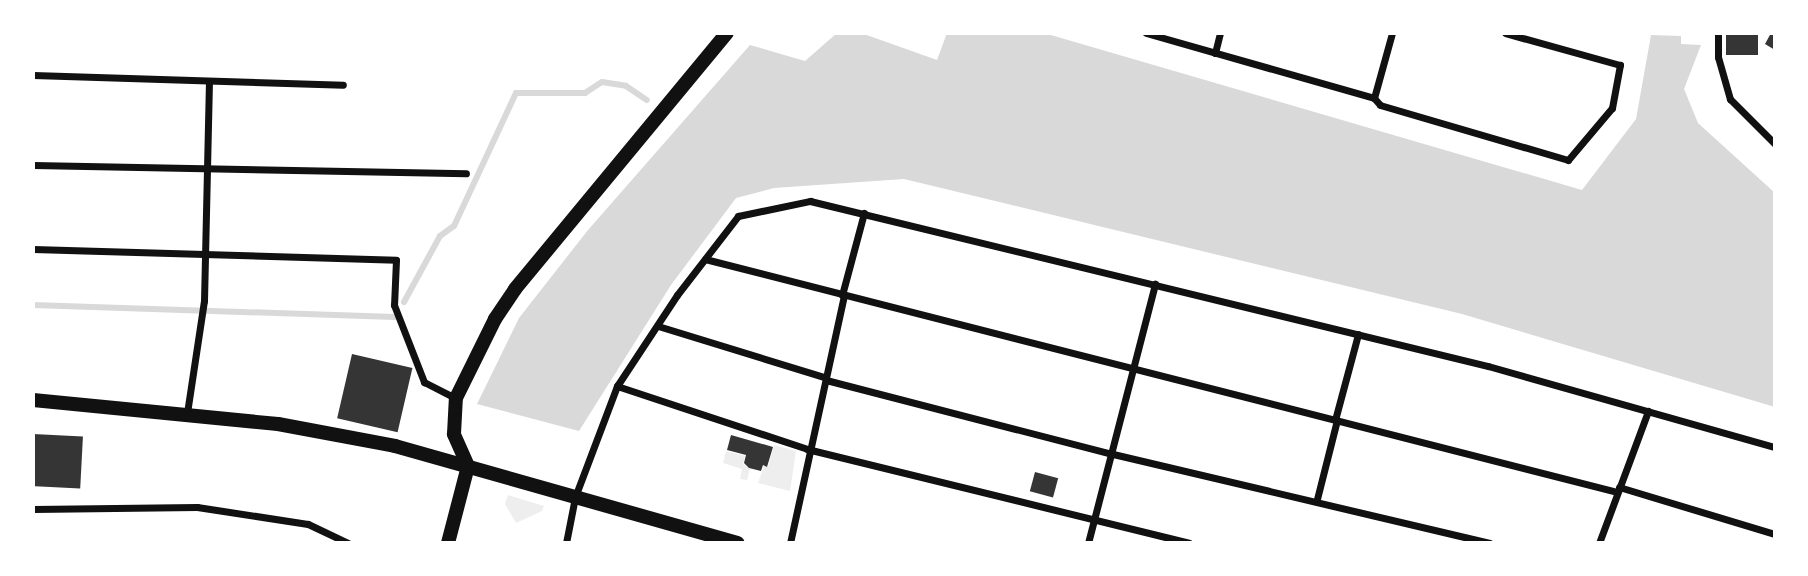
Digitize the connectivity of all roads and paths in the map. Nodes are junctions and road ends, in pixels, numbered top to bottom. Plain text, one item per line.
1 (727, 33) edge
2 (1146, 33) edge
3 (1220, 33) edge
4 (1392, 33) edge
5 (1505, 33) edge
6 (1718, 33) edge
7 (1215, 53) junction
8 (33, 75) edge
9 (209, 82) junction
10 (343, 85) dead end
11 (1374, 98) junction
12 (1775, 144) edge
13 (33, 164) edge
14 (206, 169) junction
15 (466, 173) dead end
16 (864, 213) junction
17 (33, 249) edge
18 (204, 257) junction
19 (705, 259) junction
20 (1155, 284) junction
21 (843, 295) junction
22 (658, 326) junction
23 (1358, 334) junction
24 (1134, 369) junction
25 (825, 379) junction
26 (617, 386) junction
27 (456, 398) junction
28 (33, 400) edge
29 (1648, 411) junction
30 (187, 413) junction
31 (1336, 420) junction
32 (1775, 447) edge
33 (807, 449) junction
34 (1113, 454) junction
35 (474, 468) junction
36 (1618, 490) junction
37 (572, 496) junction
38 (1317, 499) junction
39 (33, 509) edge
40 (1094, 520) junction
41 (1775, 534) edge
42 (348, 543) edge
43 (448, 543) edge
44 (566, 543) edge
45 (738, 543) edge
46 (790, 543) edge
47 (1088, 543) edge
48 (1189, 543) edge
49 (1490, 543) edge
50 (1599, 543) edge

1 - 27 main road
2 - 7 street
3 - 7 street
4 - 11 street
5 - 11 street
6 - 12 street
7 - 11 street
8 - 9 street
9 - 10 street
9 - 14 street
13 - 14 street
14 - 15 street
14 - 18 street
16 - 19 street
16 - 20 street
16 - 21 street
17 - 18 street
18 - 27 street
18 - 30 street
19 - 21 street
19 - 22 street
20 - 23 street
20 - 24 street
21 - 24 street
21 - 25 street
22 - 25 street
22 - 26 street
23 - 29 street
23 - 31 street
24 - 31 street
24 - 34 street
25 - 33 street
25 - 34 street
26 - 33 street
26 - 37 street
27 - 35 main road
28 - 30 main road
29 - 32 street
29 - 36 street
30 - 35 main road
31 - 36 street
31 - 38 street
33 - 40 street
33 - 46 street
34 - 38 street
34 - 40 street
35 - 37 main road
35 - 43 main road
36 - 41 street
36 - 50 street
37 - 44 street
37 - 45 main road
38 - 49 street
39 - 42 street
40 - 47 street
40 - 48 street

